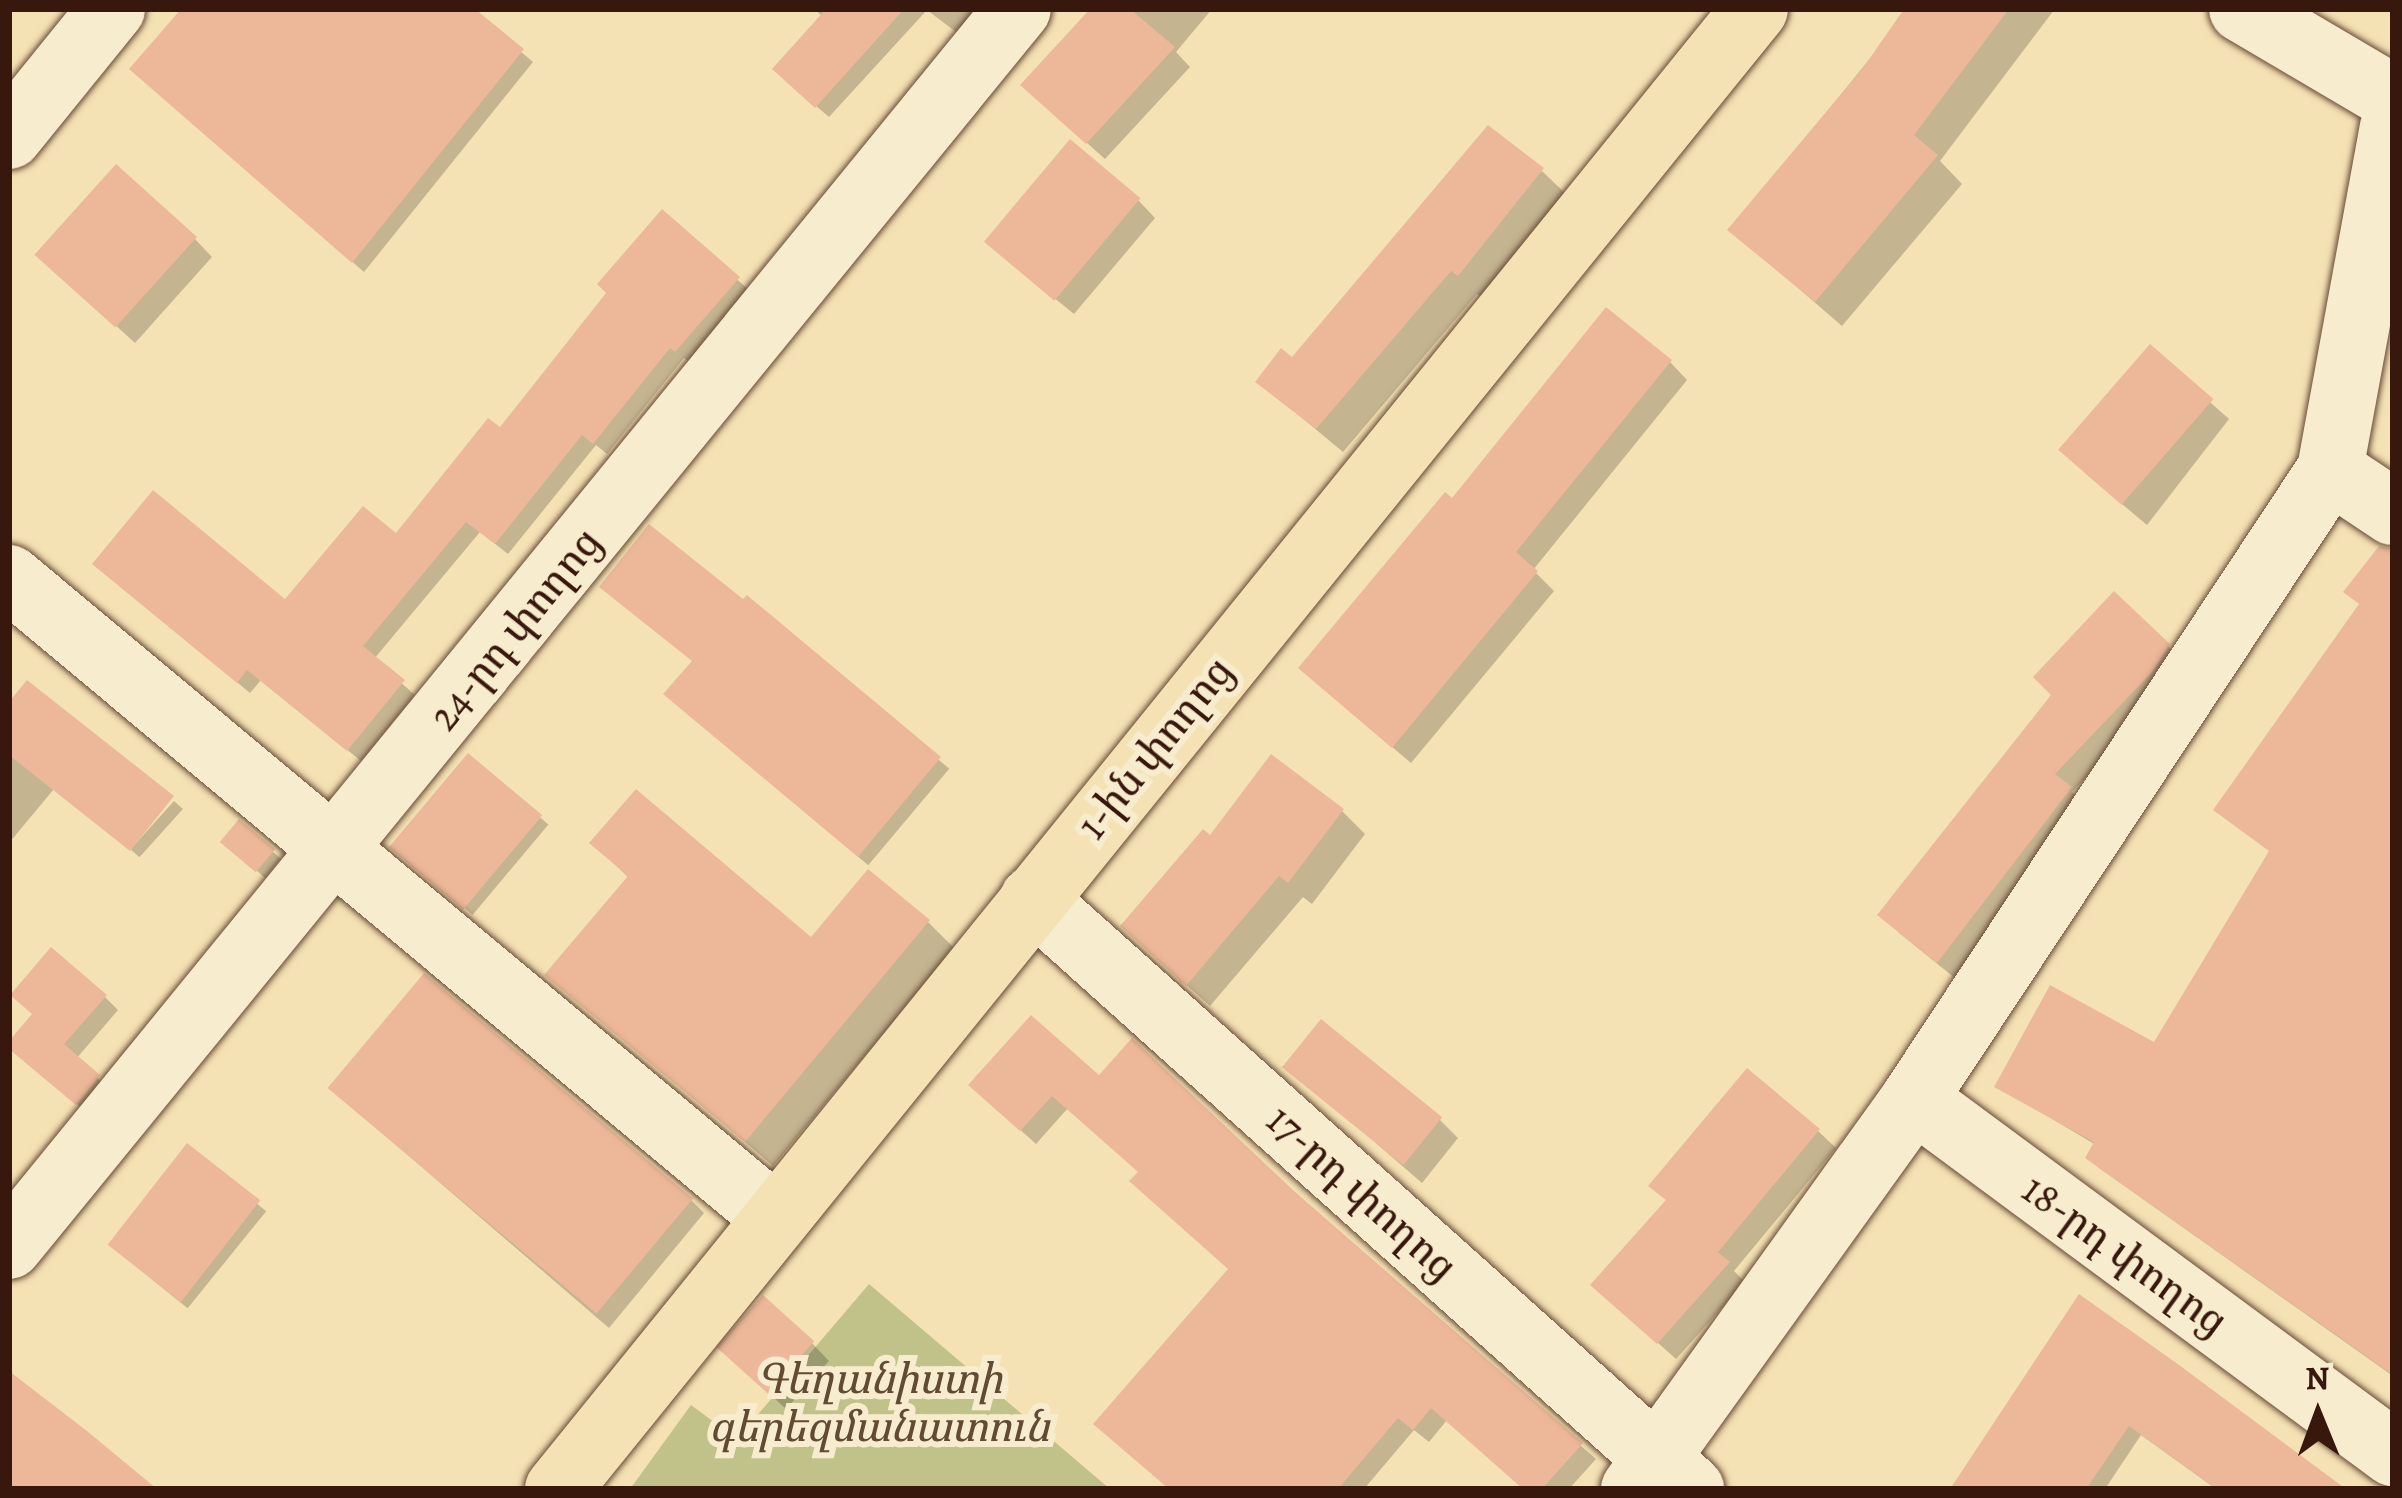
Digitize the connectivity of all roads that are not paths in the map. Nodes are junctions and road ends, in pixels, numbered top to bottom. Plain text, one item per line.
1 (112, 9) edge
2 (1018, 9) edge
3 (1755, 9) edge
4 (2242, 9) edge
5 (2393, 98) edge
6 (2393, 127) edge
7 (9, 136) edge
8 (2330, 470) junction
9 (2393, 512) edge
10 (9, 578) edge
11 (333, 851) junction
12 (1033, 899) junction
13 (1914, 1099) junction
14 (776, 1219) junction
15 (9, 1246) edge
16 (2393, 1453) edge
17 (1660, 1477) edge
18 (558, 1489) edge

1 - 7 street
2 - 11 street, 24-րդ փողոց
3 - 12 main road, 1-ին փողոց
4 - 5 street
6 - 8 street
8 - 9 street
8 - 13 street
10 - 11 street
11 - 14 street
11 - 15 street, 24-րդ փողոց
12 - 14 main road, 1-ին փողոց
12 - 17 street, 17-րդ փողոց
13 - 16 street, 18-րդ փողոց
13 - 17 street
14 - 18 main road, 1-ին փողոց

